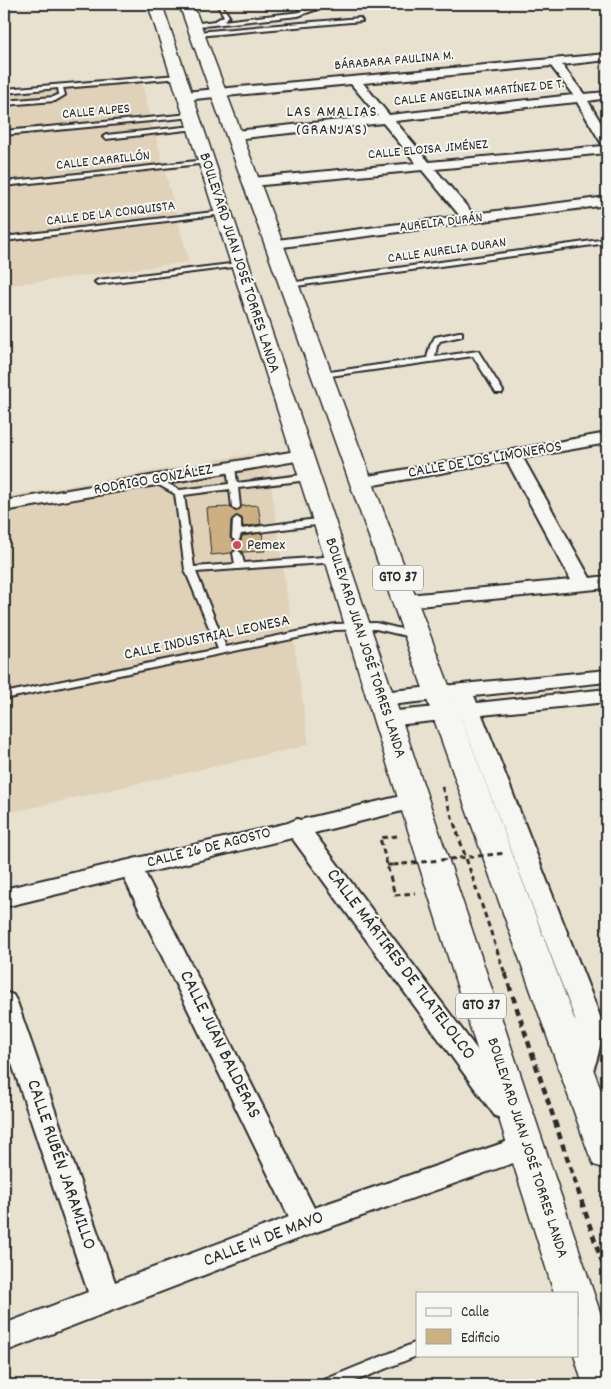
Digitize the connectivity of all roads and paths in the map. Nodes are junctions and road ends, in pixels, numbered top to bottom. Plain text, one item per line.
1 (155, 4) edge
2 (298, 4) edge
3 (329, 4) edge
4 (304, 12) junction
5 (246, 14) dead end
6 (227, 16) junction
7 (196, 18) edge
8 (360, 20) dead end
9 (607, 57) edge
10 (553, 61) junction
11 (582, 73) dead end
12 (566, 74) junction
13 (354, 80) junction
14 (181, 86) junction
15 (60, 87) junction
16 (4, 91) edge
17 (219, 93) junction
18 (607, 95) edge
19 (581, 97) junction
20 (4, 103) edge
21 (387, 118) junction
22 (193, 122) junction
23 (4, 134) edge
24 (235, 135) junction
25 (106, 137) dead end
26 (607, 143) edge
27 (607, 149) edge
28 (206, 162) junction
29 (426, 165) junction
30 (252, 182) junction
31 (4, 184) edge
32 (607, 201) edge
33 (222, 213) junction
34 (470, 219) junction
35 (4, 239) edge
36 (607, 242) edge
37 (274, 244) junction
38 (239, 265) junction
39 (98, 282) dead end
40 (289, 284) junction
41 (459, 334) dead end
42 (431, 359) junction
43 (323, 375) junction
44 (499, 391) dead end
45 (607, 438) edge
46 (512, 454) junction
47 (302, 455) junction
48 (231, 467) junction
49 (309, 477) junction
50 (154, 480) junction
51 (362, 482) junction
52 (233, 487) junction
53 (179, 493) junction
54 (4, 506) edge
55 (236, 506) dead end
56 (237, 520) dead end
57 (324, 521) junction
58 (237, 553) dead end
59 (338, 559) junction
60 (240, 566) junction
61 (190, 570) junction
62 (607, 582) edge
63 (584, 585) junction
64 (407, 601) junction
65 (358, 625) junction
66 (418, 636) junction
67 (223, 650) junction
68 (607, 676) edge
69 (607, 695) edge
70 (4, 696) edge
71 (453, 701) junction
72 (384, 709) junction
73 (414, 801) junction
74 (297, 827) junction
75 (380, 838) dead end
76 (506, 853) dead end
77 (387, 865) junction
78 (131, 868) junction
79 (395, 895) dead end
80 (4, 898) edge
81 (4, 1002) edge
82 (523, 1137) junction
83 (607, 1154) edge
84 (307, 1223) junction
85 (569, 1292) edge
86 (106, 1300) junction
87 (578, 1315) edge
88 (4, 1338) edge
89 (416, 1349) edge
90 (329, 1385) edge
91 (604, 1385) edge

1 - 14 main road, BOULEVARD JUAN JOSÉ TORRES LANDA / GTO 37
2 - 4 lane
3 - 4 lane
4 - 7 lane
5 - 6 lane
6 - 7 lane
6 - 7 lane
7 - 8 lane
7 - 17 main road, GTO 37
9 - 10 street, BÁRABARA PAULINA M.
10 - 12 street
10 - 13 street, BÁRABARA PAULINA M.
11 - 12 street
12 - 19 street
13 - 17 street, BÁRABARA PAULINA M.
13 - 21 street
14 - 15 lane
14 - 17 street, BÁRABARA PAULINA M.
14 - 22 main road, BOULEVARD JUAN JOSÉ TORRES LANDA / GTO 37
15 - 16 lane
15 - 20 lane
17 - 24 main road, GTO 37
18 - 19 street, CALLE ANGELINA MARTÍNEZ DE T.
19 - 21 street, CALLE ANGELINA MARTÍNEZ DE T.
19 - 26 street
21 - 24 street, CALLE ANGELINA MARTÍNEZ DE T.
21 - 29 street
22 - 23 lane, CALLE ALPES
22 - 25 lane
22 - 28 main road, BOULEVARD JUAN JOSÉ TORRES LANDA / GTO 37
24 - 30 main road, GTO 37
27 - 29 street, CALLE ELOISA JIMÉNEZ
28 - 31 lane, CALLE CARRILLÓN
28 - 33 main road, BOULEVARD JUAN JOSÉ TORRES LANDA / GTO 37
29 - 30 street, CALLE ELOISA JIMÉNEZ
29 - 34 street
30 - 37 main road, GTO 37
32 - 34 street, AURELIA DURÁN
33 - 35 lane, CALLE DE LA CONQUISTA
33 - 38 main road, BOULEVARD JUAN JOSÉ TORRES LANDA / GTO 37
34 - 37 street, AURELIA DURÁN
36 - 40 lane, CALLE AURELIA DURAN
37 - 40 main road, GTO 37
38 - 39 lane
38 - 47 main road, BOULEVARD JUAN JOSÉ TORRES LANDA / GTO 37
40 - 43 main road, GTO 37
41 - 42 lane
42 - 43 lane
42 - 44 lane
43 - 51 main road, GTO 37
45 - 46 street, CALLE DE LOS LIMONEROS
46 - 51 street, CALLE DE LOS LIMONEROS
46 - 63 street
47 - 48 street, RODRIGO GONZÁLEZ
47 - 49 main road, BOULEVARD JUAN JOSÉ TORRES LANDA / GTO 37
48 - 50 street, RODRIGO GONZÁLEZ
48 - 52 lane
49 - 52 lane
49 - 57 main road, BOULEVARD JUAN JOSÉ TORRES LANDA / GTO 37
50 - 53 lane
50 - 54 street, RODRIGO GONZÁLEZ
51 - 64 main road, GTO 37
52 - 53 lane
52 - 55 lane
53 - 61 lane
56 - 57 lane
57 - 59 main road, BOULEVARD JUAN JOSÉ TORRES LANDA / GTO 37
58 - 60 lane
59 - 60 lane
59 - 65 main road, BOULEVARD JUAN JOSÉ TORRES LANDA / GTO 37
60 - 61 lane
61 - 67 lane
62 - 63 street
63 - 64 street
64 - 66 main road, GTO 37
65 - 66 lane, CALLE INDUSTRIAL LEONESA
65 - 67 lane, CALLE INDUSTRIAL LEONESA
65 - 72 main road, BOULEVARD JUAN JOSÉ TORRES LANDA / GTO 37
66 - 71 main road, GTO 37
67 - 70 lane, CALLE INDUSTRIAL LEONESA
68 - 71 street
69 - 71 street
71 - 72 street
71 - 83 main road, GTO 37
72 - 73 main road, BOULEVARD JUAN JOSÉ TORRES LANDA / GTO 37
73 - 74 street, CALLE 26 DE AGOSTO
73 - 82 main road, BOULEVARD JUAN JOSÉ TORRES LANDA / GTO 37
74 - 78 street, CALLE 26 DE AGOSTO
74 - 82 street, CALLE MÁRTIRES DE TLATELOLCO
75 - 77 path
76 - 77 path, bridge
77 - 79 path
78 - 80 street, CALLE 26 DE AGOSTO
78 - 84 street, CALLE JUAN BALDERAS
81 - 86 street, CALLE RUBÉN JARAMILLO
82 - 84 street, CALLE 14 DE MAYO
82 - 85 main road, BOULEVARD JUAN JOSÉ TORRES LANDA / GTO 37
84 - 86 street, CALLE 14 DE MAYO
86 - 88 street, CALLE 14 DE MAYO
87 - 91 main road, BOULEVARD JUAN JOSÉ TORRES LANDA / GTO 37
89 - 90 lane

